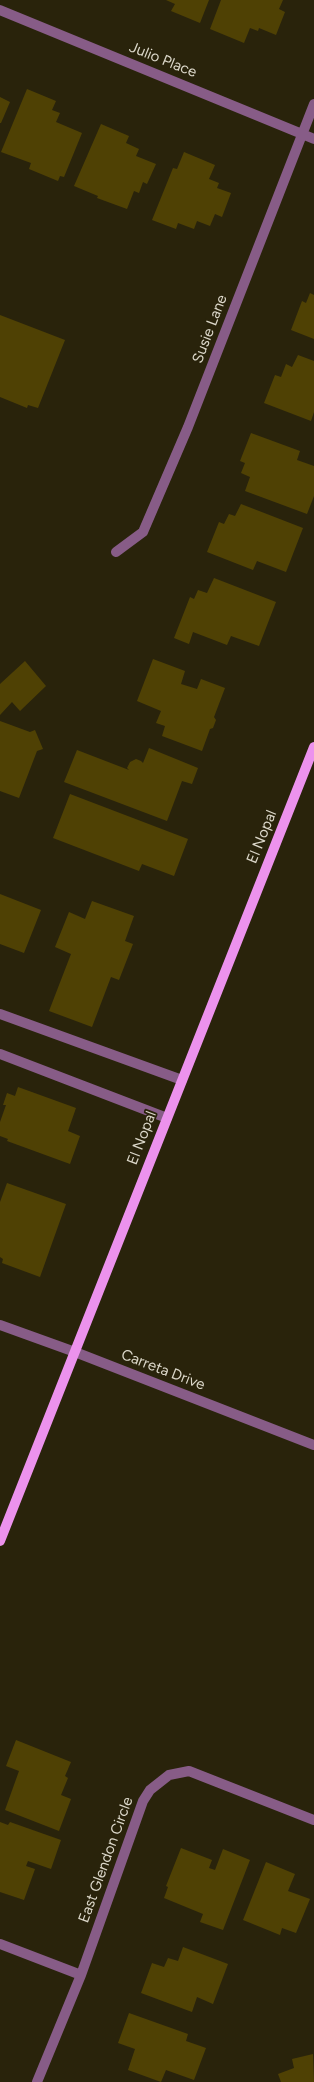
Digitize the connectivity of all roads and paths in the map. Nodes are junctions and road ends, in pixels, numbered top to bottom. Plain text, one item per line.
1 (0, 10) edge
2 (314, 104) edge
3 (303, 135) junction
4 (314, 139) edge
5 (116, 552) dead end
6 (314, 747) edge
7 (0, 1014) edge
8 (0, 1054) edge
9 (182, 1080) junction
10 (167, 1118) junction
11 (0, 1325) edge
12 (75, 1352) junction
13 (314, 1445) edge
14 (0, 1542) edge
15 (314, 1820) edge
16 (0, 1944) edge
17 (80, 1975) junction
18 (37, 2082) edge

1 - 3 street, Julio Place
2 - 3 street, Susie Lane
3 - 4 street, Julio Place
3 - 5 street, Susie Lane
6 - 9 main road, El Nopal
7 - 9 street
8 - 10 street
9 - 10 main road, El Nopal
10 - 12 main road, El Nopal
11 - 12 street, Carreta Drive
12 - 13 street, Carreta Drive
12 - 14 main road, El Nopal
15 - 17 street, East Glendon Circle
16 - 17 street
17 - 18 street, East Glendon Circle

